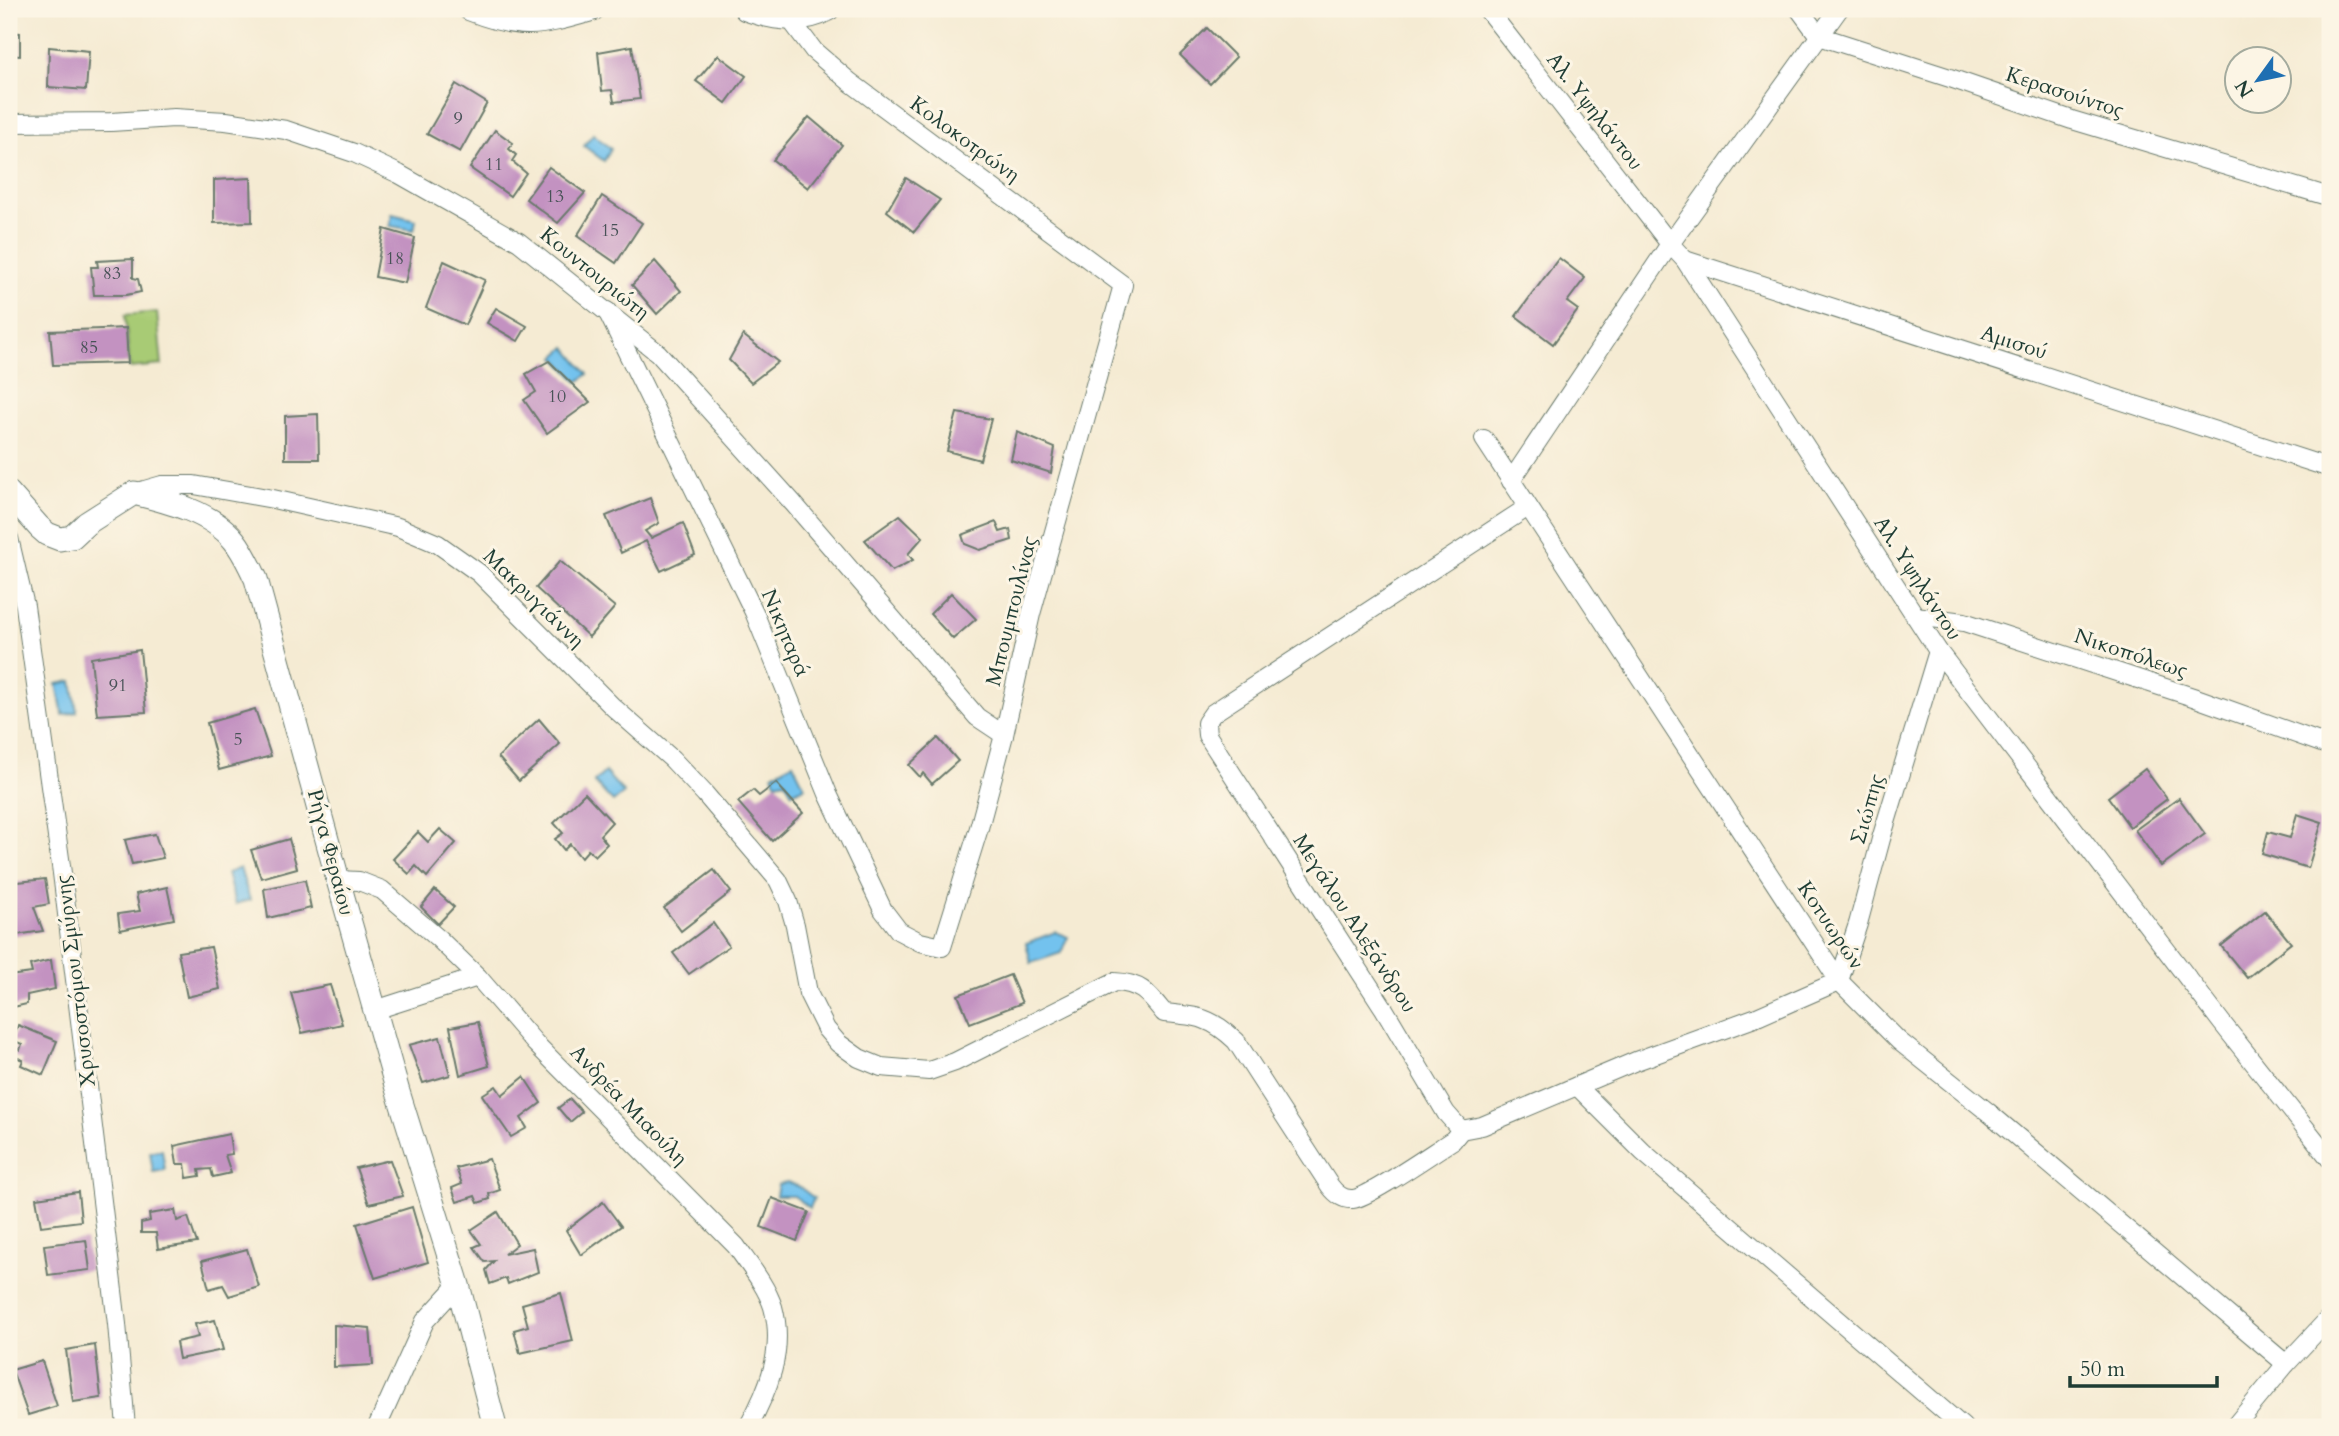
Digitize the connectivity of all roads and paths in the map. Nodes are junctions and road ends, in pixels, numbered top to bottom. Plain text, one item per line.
1 (470, 9) edge
2 (593, 9) edge
3 (746, 9) edge
4 (828, 9) edge
5 (1799, 9) edge
6 (1839, 9) edge
7 (1495, 11) edge
8 (790, 19) junction
9 (1819, 36) junction
10 (9, 123) edge
11 (2330, 197) edge
12 (1670, 244) junction
13 (1685, 260) junction
14 (1124, 285) joint
15 (607, 311) junction
16 (1484, 439) dead end
17 (2330, 468) edge
18 (1511, 481) junction
19 (9, 493) edge
20 (134, 493) junction
21 (1528, 507) junction
22 (9, 538) edge
23 (1915, 616) junction
24 (1938, 650) junction
25 (1004, 735) junction
26 (2330, 746) edge
27 (338, 880) junction
28 (942, 947) joint
29 (478, 977) junction
30 (1839, 981) junction
31 (375, 1010) junction
32 (1577, 1086) junction
33 (1461, 1130) junction
34 (2330, 1159) edge
35 (458, 1285) junction
36 (2330, 1317) edge
37 (2286, 1364) junction
38 (126, 1427) edge
39 (377, 1427) edge
40 (495, 1427) edge
41 (748, 1427) edge
42 (1963, 1427) edge
43 (2234, 1427) edge

1 - 2 street
3 - 8 street
4 - 8 street
5 - 9 street
6 - 9 street
7 - 12 street, Αλ. Υψηλάντου
8 - 14 street, Κολοκοτρώνη
9 - 11 street, Κερασούντος
9 - 12 street
10 - 15 street, Κουντουριώτη
12 - 13 street, Αλ. Υψηλάντου
12 - 18 street
13 - 17 street, Αμισού
13 - 23 street, Αλ. Υψηλάντου
14 - 25 street, Μπουμπουλίνας
15 - 25 street, Κουντουριώτη
15 - 28 street, Νικηταρά
16 - 18 street, Κοτυωρών
18 - 21 street, Κοτυωρών
19 - 20 street
20 - 27 street, Ρήγα Φεραίου
20 - 33 street, Μακρυγιάννη
21 - 30 street, Κοτυωρών
21 - 33 street, Μεγάλου Αλεξάνδρου
22 - 38 street, Χρυσοστόμου Σμύρνης
23 - 24 street, Αλ. Υψηλάντου
23 - 26 street, Νικοπόλεως
24 - 30 street, Σιώπης
24 - 34 street, Αλ. Υψηλάντου
25 - 28 street, Μπουμπουλίνας
27 - 29 street, Ανδρέα Μιαούλη
27 - 31 street, Ρήγα Φεραίου
29 - 31 street
29 - 41 street, Ανδρέα Μιαούλη
30 - 32 street
30 - 37 street, Κοτυωρών
31 - 35 street, Ρήγα Φεραίου
32 - 33 street
32 - 42 street
35 - 39 street
35 - 40 street, Ρήγα Φεραίου
36 - 37 street
37 - 43 street

